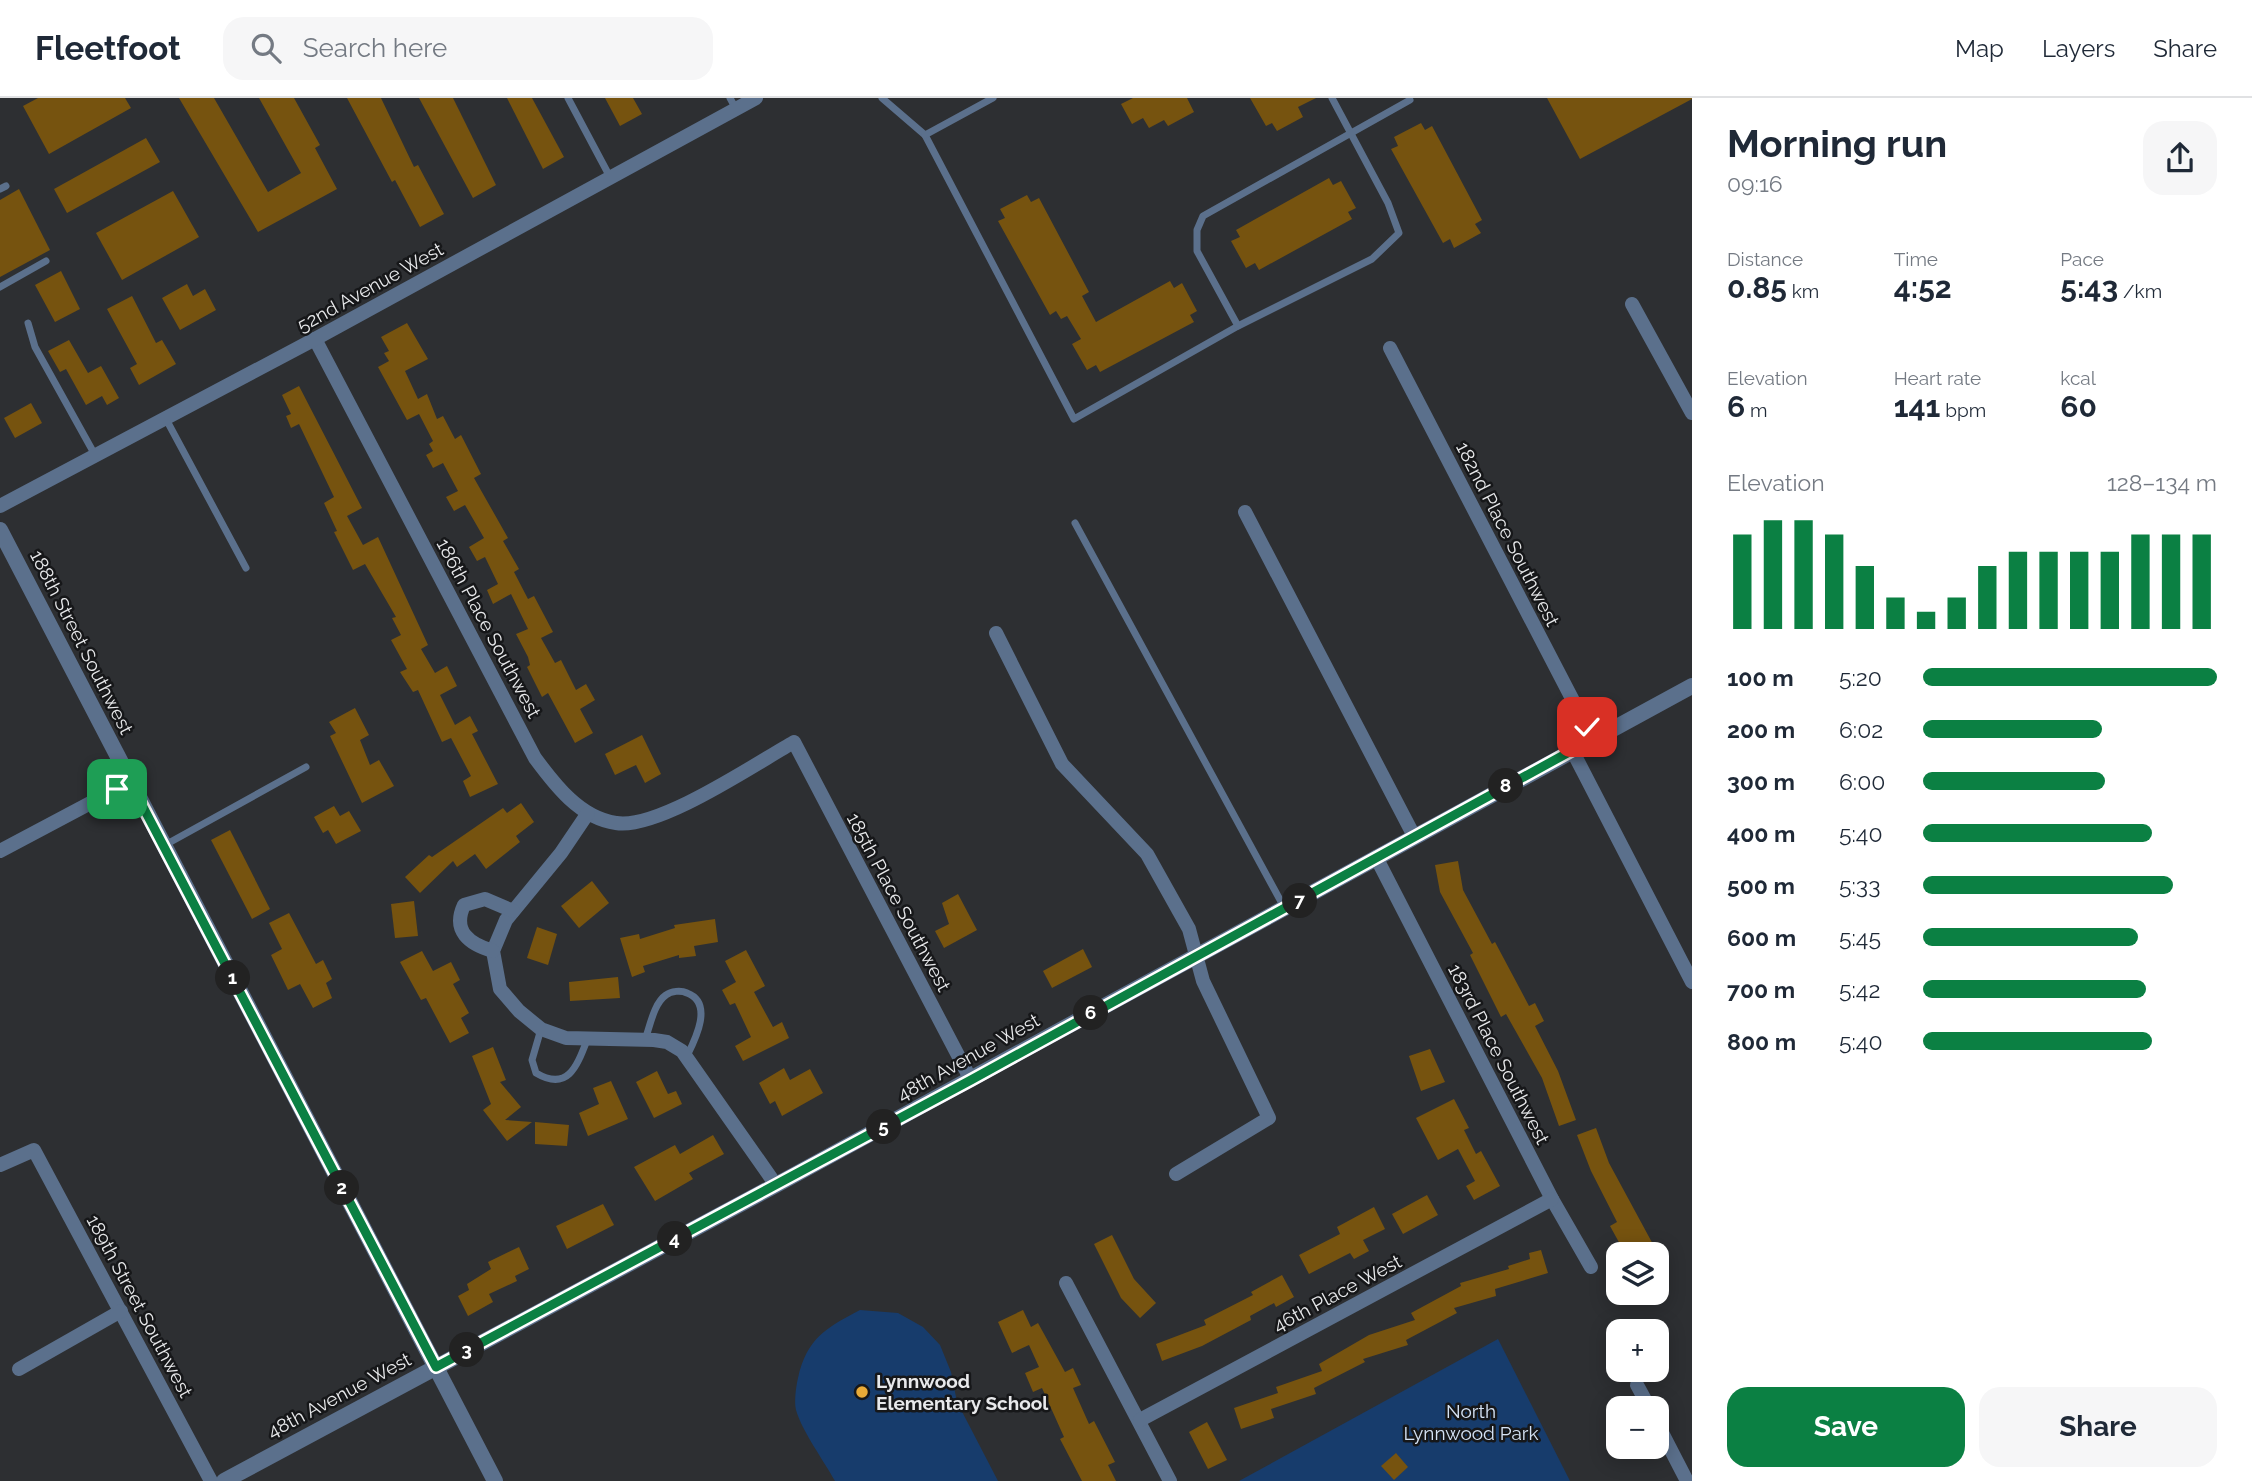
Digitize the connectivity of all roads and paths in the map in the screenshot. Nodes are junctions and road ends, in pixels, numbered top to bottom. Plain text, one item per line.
1 (568, 98) edge
2 (756, 98) edge
3 (882, 98) edge
4 (993, 98) edge
5 (1332, 98) edge
6 (1410, 100) edge
7 (733, 103) edge
8 (1352, 133) junction
9 (925, 135) junction
10 (610, 177) junction
11 (46, 261) dead end
12 (0, 287) edge
13 (1632, 304) dead end
14 (28, 323) dead end
15 (1238, 326) junction
16 (315, 339) junction
17 (1390, 348) dead end
18 (1692, 413) edge
19 (166, 419) junction
20 (96, 456) junction
21 (0, 506) edge
22 (1245, 512) dead end
23 (1075, 523) dead end
24 (0, 530) edge
25 (246, 568) dead end
26 (996, 633) dead end
27 (1692, 686) edge
28 (1593, 739) junction
29 (1572, 750) junction
30 (306, 768) dead end
31 (130, 782) junction
32 (588, 813) junction
33 (1414, 836) junction
34 (163, 846) junction
35 (0, 851) edge
36 (1376, 857) junction
37 (1285, 909) junction
38 (513, 911) junction
39 (493, 951) junction
40 (1196, 956) junction
41 (1692, 982) edge
42 (541, 1029) junction
43 (587, 1040) junction
44 (645, 1040) junction
45 (687, 1056) junction
46 (971, 1080) junction
47 (0, 1166) edge
48 (1176, 1174) dead end
49 (776, 1185) junction
50 (1552, 1199) junction
51 (1591, 1267) dead end
52 (1066, 1283) dead end
53 (121, 1311) junction
54 (436, 1367) junction
55 (19, 1369) dead end
56 (1637, 1385) dead end
57 (1643, 1396) edge
58 (1140, 1420) junction
59 (1669, 1445) edge
60 (211, 1481) edge
61 (224, 1481) edge
62 (495, 1481) edge
63 (1170, 1481) edge
64 (1688, 1481) edge

1 - 10 lane
2 - 7 street, 52nd Avenue West
3 - 9 lane
4 - 9 lane
5 - 8 lane
6 - 8 lane
7 - 10 street, 52nd Avenue West
8 - 15 lane
8 - 15 lane
9 - 15 lane
10 - 16 street, 52nd Avenue West
11 - 12 lane
13 - 18 street
14 - 20 lane
16 - 19 street, 52nd Avenue West
16 - 32 street, 186th Place Southwest
17 - 28 street, 182nd Place Southwest
19 - 20 street, 52nd Avenue West
19 - 25 lane
20 - 21 street, 52nd Avenue West
22 - 33 street
23 - 37 lane
24 - 31 street, 188th Street Southwest
26 - 40 street
27 - 28 street, 48th Avenue West
28 - 29 street, 48th Avenue West
29 - 33 street, 48th Avenue West
29 - 41 street
30 - 34 lane
31 - 34 street, 188th Street Southwest
31 - 35 street
32 - 38 street
32 - 46 street, 185th Place Southwest
33 - 36 street, 48th Avenue West
34 - 54 street, 188th Street Southwest
36 - 37 street, 48th Avenue West
36 - 50 street, 183rd Place Southwest
37 - 40 street, 48th Avenue West
38 - 39 street
38 - 39 street
39 - 42 street
40 - 46 street, 48th Avenue West
40 - 48 street
42 - 43 street
42 - 43 lane
43 - 44 street
44 - 45 street
44 - 45 lane
45 - 49 street
46 - 49 street, 48th Avenue West
47 - 53 street, 189th Street Southwest
49 - 54 street, 48th Avenue West
50 - 51 street, 183rd Place Southwest
50 - 58 street, 46th Place West
52 - 58 street
53 - 55 street
53 - 60 street, 189th Street Southwest
54 - 61 street, 48th Avenue West
54 - 62 street, 188th Street Southwest
56 - 57 street
58 - 63 street
59 - 64 street

